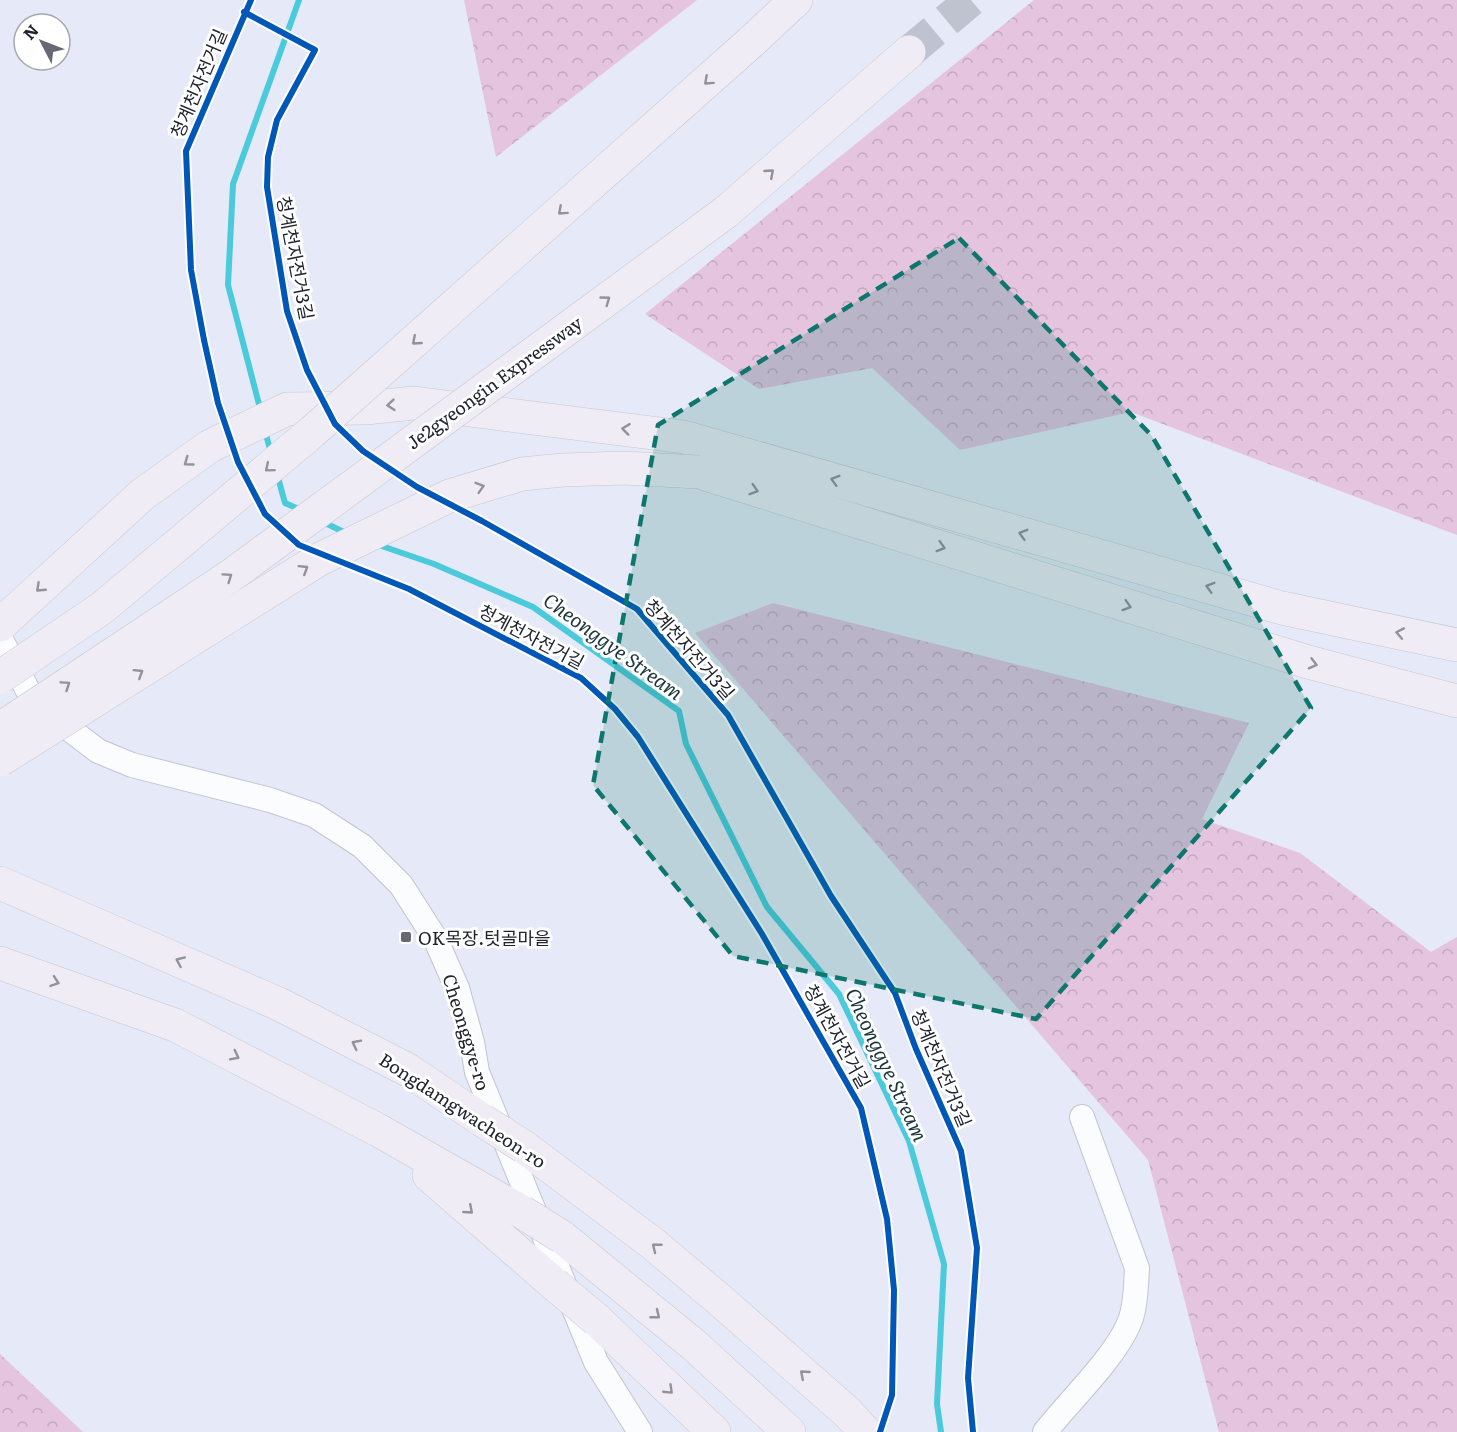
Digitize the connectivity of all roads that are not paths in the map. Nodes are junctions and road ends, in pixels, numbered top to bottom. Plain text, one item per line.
1 (796, 0) edge
2 (909, 52) tunnel mouth
3 (0, 625) edge
4 (0, 638) edge
5 (1457, 645) edge
6 (0, 677) edge
7 (1457, 701) edge
8 (0, 729) edge
9 (0, 760) edge
10 (0, 883) edge
11 (0, 963) edge
12 (1082, 1117) dead end
13 (378, 1130) junction
14 (856, 1422) edge
15 (640, 1432) edge
16 (714, 1432) edge
17 (789, 1432) edge
18 (1045, 1432) edge

1 -> 6 highway, bridge
8 -> 2 highway, Je2gyeongin Expressway, bridge
5 -> 3 highway, bridge
4 - 15 street, Cheonggye-ro
9 -> 7 highway, bridge
14 -> 10 highway, Bongdamgwacheon-ro, bridge
11 -> 13 highway
12 - 18 street
13 -> 16 highway, bridge
13 -> 17 highway, bridge

